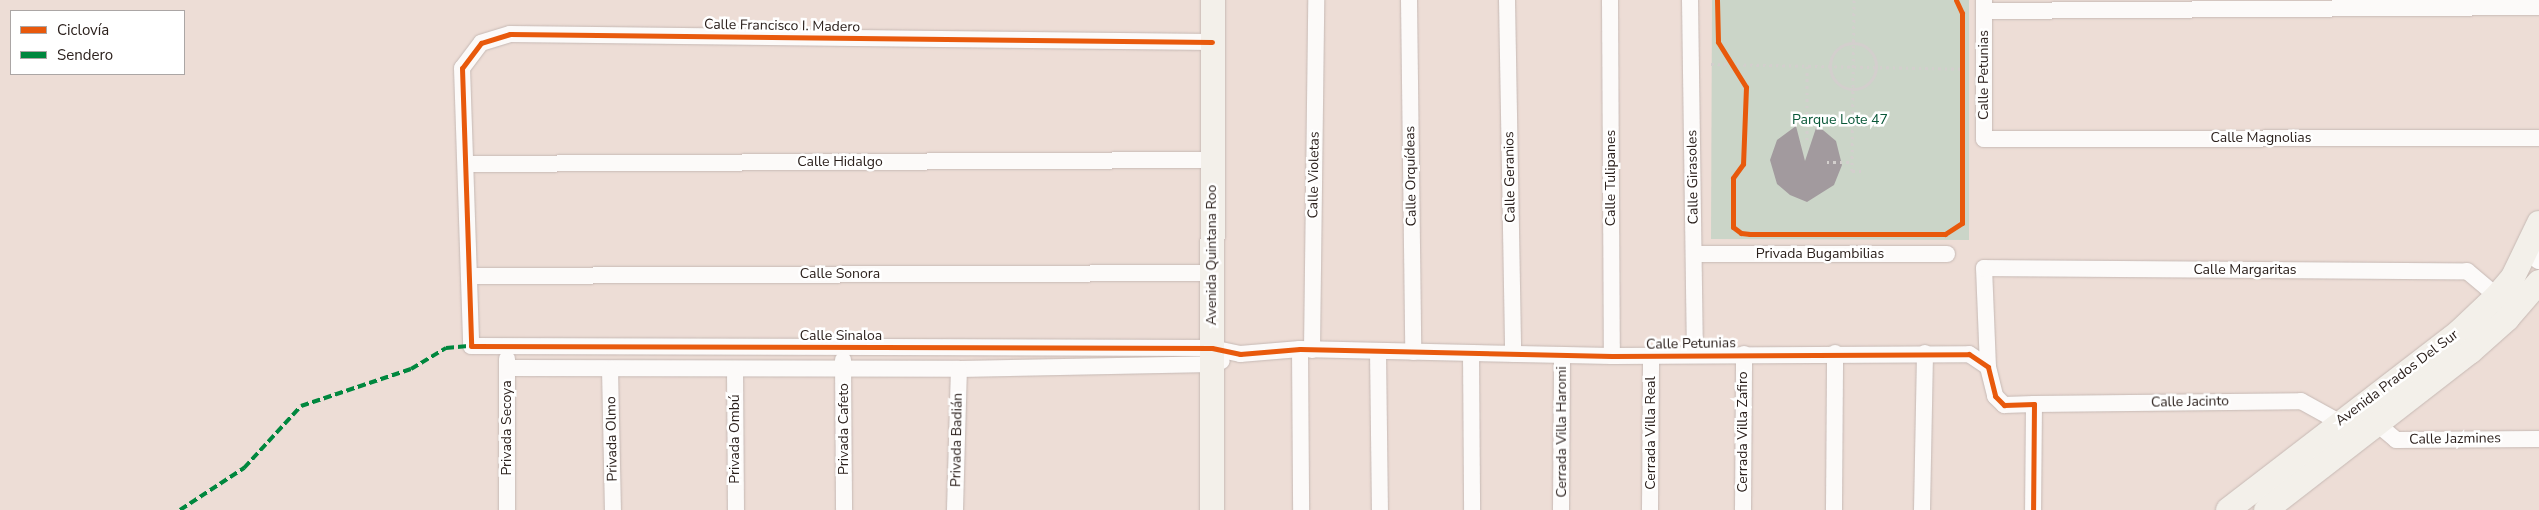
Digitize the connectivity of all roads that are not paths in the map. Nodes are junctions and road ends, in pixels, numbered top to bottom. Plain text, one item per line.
1 (1213, 0) edge
2 (1316, 0) edge
3 (1409, 0) edge
4 (1507, 0) edge
5 (1610, 0) edge
6 (1690, 0) edge
7 (1984, 5) edge
8 (2539, 8) edge
9 (1212, 42) junction
10 (2539, 138) edge
11 (1984, 139) joint
12 (1212, 160) junction
13 (467, 164) junction
14 (2539, 223) edge
15 (1694, 254) junction
16 (1947, 254) dead end
17 (2534, 255) edge
18 (1212, 272) junction
19 (469, 276) junction
20 (2539, 282) edge
21 (2497, 296) junction
22 (471, 346) joint
23 (507, 347) junction
24 (844, 347) junction
25 (1306, 349) junction
26 (1378, 351) junction
27 (1413, 352) junction
28 (1472, 353) junction
29 (1835, 353) junction
30 (1925, 353) junction
31 (1514, 354) junction
32 (1744, 354) junction
33 (1562, 355) junction
34 (1651, 355) junction
35 (1695, 355) junction
36 (1212, 356) junction
37 (1612, 356) junction
38 (1988, 367) junction
39 (508, 368) junction
40 (610, 369) junction
41 (735, 369) junction
42 (843, 369) junction
43 (958, 369) junction
44 (2034, 404) junction
45 (2339, 422) junction
46 (2376, 423) junction
47 (2539, 438) edge
48 (507, 510) edge
49 (613, 510) edge
50 (736, 510) edge
51 (844, 510) edge
52 (956, 510) edge
53 (1212, 510) edge
54 (1301, 510) edge
55 (1380, 510) edge
56 (1472, 510) edge
57 (1562, 510) edge
58 (1650, 510) edge
59 (1743, 510) edge
60 (1834, 510) edge
61 (1922, 510) edge
62 (2033, 510) edge
63 (2228, 510) edge
64 (2266, 510) edge

1 - 9 main road, Avenida Quintana Roo
2 - 25 street, Calle Violetas
3 - 27 street, Calle Orquídeas
4 - 31 street, Calle Geranios
5 - 37 street, Calle Tulipanes
6 - 15 street, Calle Girasoles
7 - 8 street
7 - 11 street, Calle Petunias
9 - 12 main road, Avenida Quintana Roo
9 - 13 street, Calle Francisco I. Madero
10 - 11 street, Calle Magnolias
12 - 13 street, Calle Hidalgo
12 - 18 main road, Avenida Quintana Roo
13 - 19 street, Calle Francisco I. Madero
14 - 17 main road, Avenida Prados Del Sur
15 - 16 street, Privada Bugambilias
15 - 35 street, Calle Girasoles
17 - 21 main road, Avenida Prados Del Sur
18 - 19 street, Calle Sonora
18 - 36 main road, Avenida Quintana Roo
19 - 22 street, Calle Francisco I. Madero
20 - 46 main road, Avenida Prados Del Sur
21 - 38 street, Calle Margaritas
21 - 45 main road, Avenida Prados Del Sur
22 - 23 street, Calle Sinaloa
23 - 24 street, Calle Sinaloa
23 - 39 street, Privada Secoya
24 - 36 street, Calle Sinaloa
24 - 42 street, Privada Cafeto
25 - 26 street, Calle Petunias
25 - 36 street, Calle Petunias
25 - 54 street, Calle Violetas
26 - 27 street, Calle Petunias
26 - 55 street
27 - 28 street, Calle Petunias
28 - 31 street, Calle Petunias
28 - 56 street
29 - 30 street, Calle Petunias
29 - 32 street, Calle Petunias
29 - 60 street
30 - 38 street, Calle Petunias
30 - 61 street
31 - 33 street, Calle Petunias
32 - 35 street, Calle Petunias
32 - 59 street, Cerrada Villa Zafiro
33 - 37 street, Calle Petunias
33 - 57 street, Cerrada Villa Haromi
34 - 35 street, Calle Petunias
34 - 37 street, Calle Petunias
34 - 58 street, Cerrada Villa Real
36 - 43 street
36 - 53 main road, Avenida Quintana Roo
38 - 44 street
39 - 40 street
39 - 48 street, Privada Secoya
40 - 41 street
40 - 49 street, Privada Olmo
41 - 42 street
41 - 50 street, Privada Ombú
42 - 43 street
42 - 51 street, Privada Cafeto
43 - 52 street, Privada Badián
44 - 45 street, Calle Jacinto
44 - 62 street
45 - 63 main road, Avenida Prados Del Sur
46 - 47 street, Calle Jazmines
46 - 64 main road, Avenida Prados Del Sur

